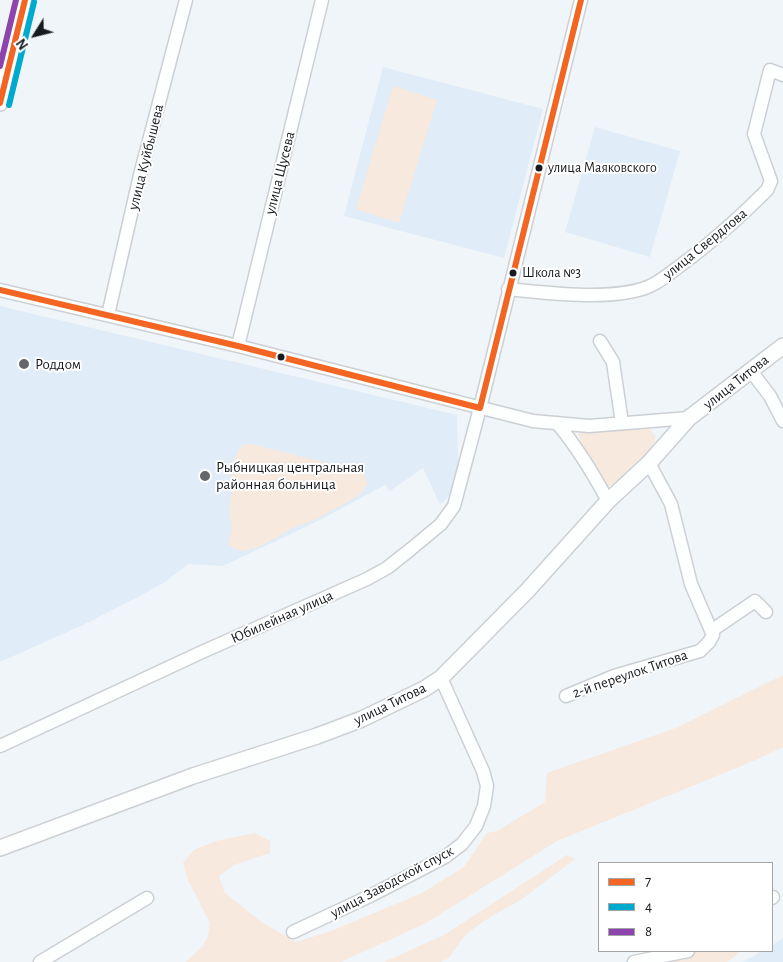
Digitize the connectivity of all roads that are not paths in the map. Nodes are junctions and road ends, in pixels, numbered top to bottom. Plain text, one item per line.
1 (25, 0) edge
2 (186, 0) edge
3 (322, 0) edge
4 (581, 0) edge
5 (783, 75) edge
6 (0, 103) edge
7 (508, 289) junction
8 (0, 290) edge
9 (108, 315) junction
10 (600, 340) dead end
11 (238, 346) junction
12 (783, 346) edge
13 (751, 371) junction
14 (480, 408) junction
15 (689, 418) junction
16 (783, 420) edge
17 (557, 423) junction
18 (622, 423) junction
19 (649, 463) junction
20 (608, 501) junction
21 (766, 612) dead end
22 (711, 632) junction
23 (441, 678) junction
24 (566, 696) dead end
25 (0, 746) edge
26 (0, 848) edge
27 (147, 898) dead end
28 (293, 932) dead end
29 (683, 952) edge
30 (40, 962) edge
31 (634, 962) edge

1 - 6 street
2 - 9 street, улица Куйбышева
3 - 11 street, улица Щусева
4 - 7 street, Юбилейная улица
5 - 7 street, улица Свердлова
7 - 14 street, Юбилейная улица
8 - 9 street, улица Титова
9 - 11 street, улица Титова
10 - 18 street
11 - 14 street, улица Титова
12 - 13 street, улица Титова
13 - 15 street, улица Титова
13 - 16 street
14 - 17 street, улица Титова
14 - 25 street, Юбилейная улица
15 - 18 street, улица Титова
15 - 19 street, улица Титова
17 - 18 street, улица Титова
17 - 20 street
19 - 20 street, улица Титова
19 - 22 street
20 - 23 street, улица Титова
21 - 22 street, 2-й переулок Титова
22 - 24 street, 2-й переулок Титова
23 - 26 street, улица Титова
23 - 28 street, улица Заводской спуск
27 - 30 street
29 - 31 street

